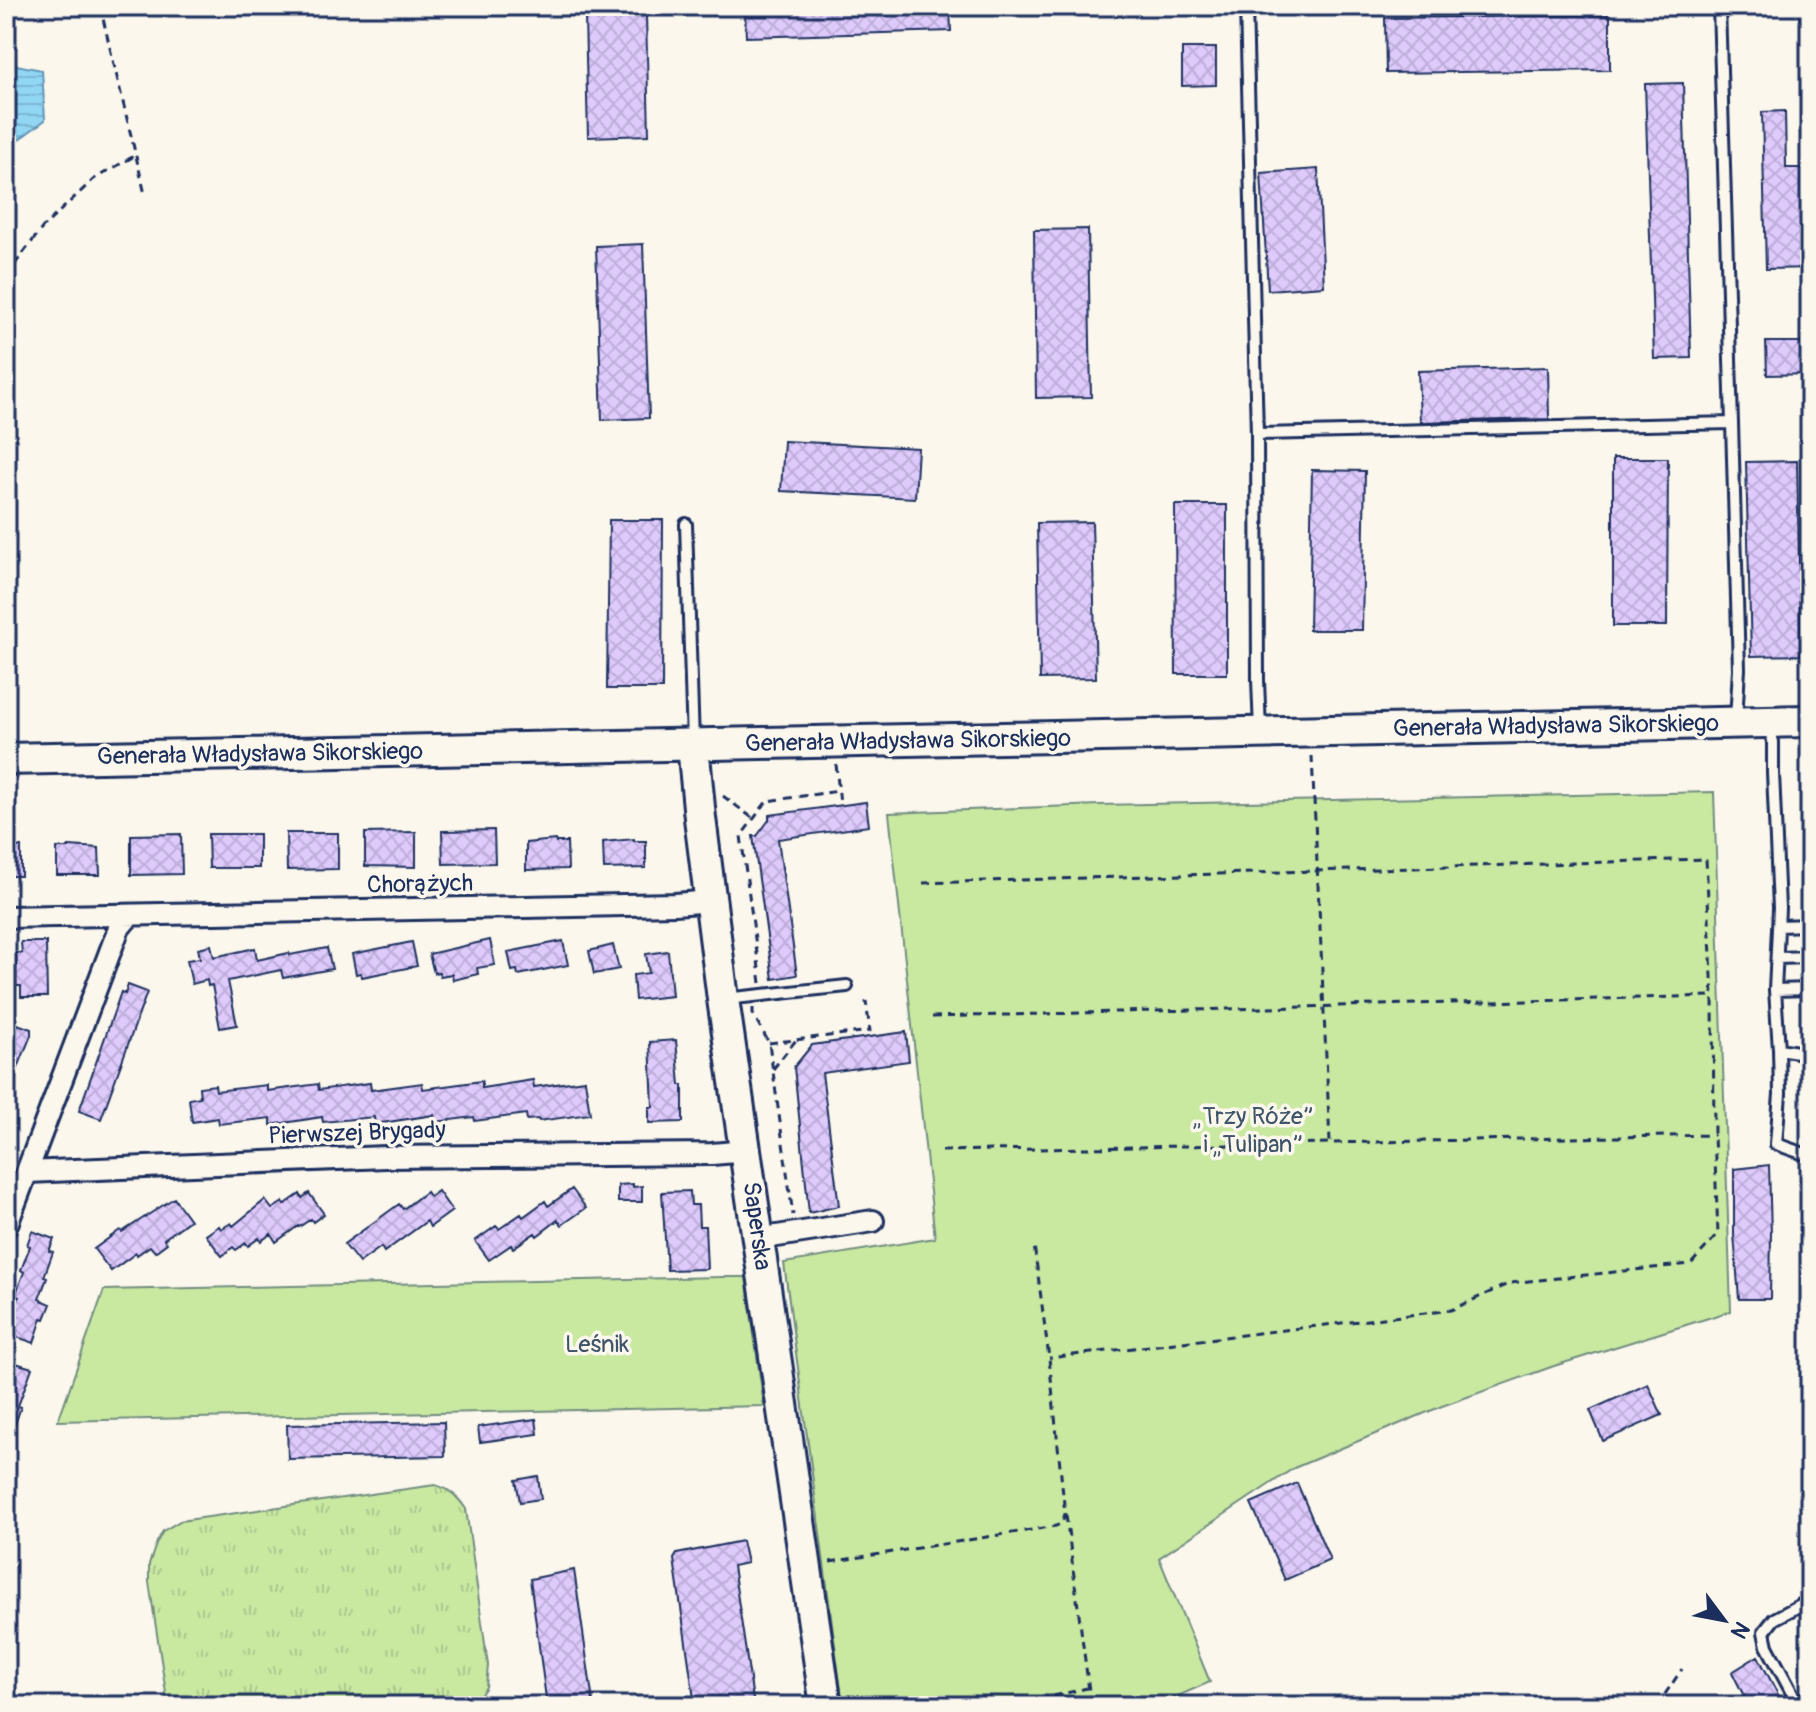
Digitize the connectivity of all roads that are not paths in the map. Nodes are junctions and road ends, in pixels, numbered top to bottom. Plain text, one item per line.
1 (1246, 6) edge
2 (1719, 6) edge
3 (1732, 423) junction
4 (1257, 434) junction
5 (686, 524) dead end
6 (1810, 721) edge
7 (1736, 722) junction
8 (1767, 722) junction
9 (1260, 733) junction
10 (693, 745) junction
11 (6, 759) edge
12 (711, 901) junction
13 (129, 916) junction
14 (6, 917) edge
15 (1810, 925) edge
16 (1778, 926) junction
17 (1810, 957) edge
18 (1777, 958) junction
19 (847, 986) dead end
20 (1810, 989) edge
21 (1775, 990) junction
22 (746, 997) junction
23 (1779, 1049) junction
24 (1810, 1054) edge
25 (747, 1151) junction
26 (1810, 1156) edge
27 (27, 1172) junction
28 (873, 1221) dead end
29 (6, 1227) edge
30 (758, 1239) junction
31 (1810, 1600) edge
32 (826, 1706) edge
33 (1799, 1706) edge

1 - 4 lane
2 - 3 lane
3 - 4 lane
3 - 7 lane
4 - 9 lane
5 - 10 lane
6 - 8 main road, Generała Władysława Sikorskiego
7 - 8 main road, Generała Władysława Sikorskiego
7 - 9 main road, Generała Władysława Sikorskiego
8 - 16 lane
9 - 10 main road, Generała Władysława Sikorskiego
10 - 11 main road, Generała Władysława Sikorskiego
10 - 12 main road, Saperska
12 - 13 street, Chorążych
12 - 22 main road, Saperska
13 - 14 street, Chorążych
13 - 27 street
15 - 16 lane
16 - 18 lane
17 - 18 lane
18 - 21 lane
19 - 22 lane
20 - 21 lane
21 - 23 lane
22 - 25 main road, Saperska
23 - 24 lane
23 - 26 lane
25 - 27 street, Pierwszej Brygady
25 - 30 main road, Saperska
27 - 29 street
28 - 30 street
30 - 32 main road, Saperska
31 - 33 lane

